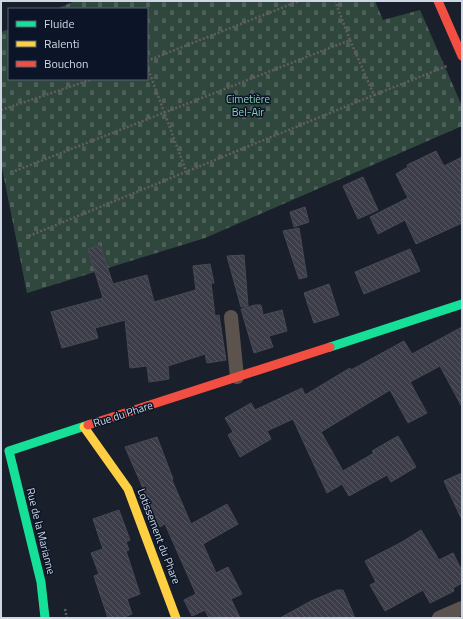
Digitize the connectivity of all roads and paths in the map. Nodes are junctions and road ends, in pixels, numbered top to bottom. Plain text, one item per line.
1 (299, 1) edge
2 (335, 1) edge
3 (438, 1) edge
4 (350, 40) junction
5 (462, 56) edge
6 (148, 61) edge
7 (448, 65) dead end
8 (148, 69) edge
9 (90, 80) edge
10 (374, 95) junction
11 (1, 110) edge
12 (164, 111) junction
13 (15, 170) dead end
14 (186, 171) junction
15 (29, 236) dead end
16 (462, 304) edge
17 (231, 317) dead end
18 (237, 377) junction
19 (84, 426) junction
20 (8, 451) joint
21 (462, 608) edge
22 (45, 618) edge
23 (176, 618) edge
24 (439, 618) edge

1 - 6 path
2 - 4 path
3 - 5 street
4 - 10 path
4 - 12 path
7 - 10 path
8 - 12 path
9 - 11 path
10 - 14 path
12 - 13 path
12 - 14 path
14 - 15 path
16 - 18 street, Rue du Phare
17 - 18 street
18 - 19 street, Rue du Phare
19 - 20 street, Rue du Phare
19 - 23 street, Lotissement du Phare
20 - 22 street, Rue de la Marianne
21 - 24 street

